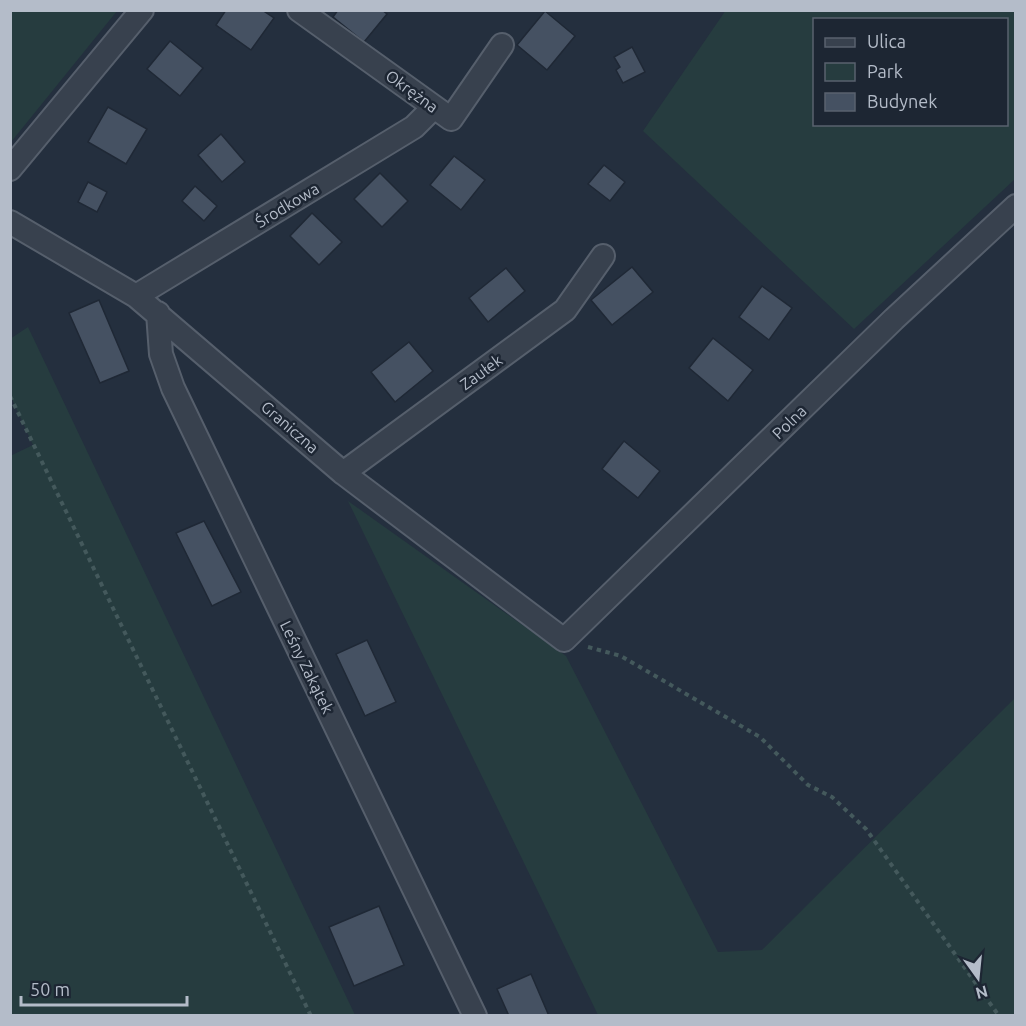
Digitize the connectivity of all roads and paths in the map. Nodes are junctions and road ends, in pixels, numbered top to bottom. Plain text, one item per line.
1 (142, 10) edge
2 (299, 10) edge
3 (502, 45) dead end
4 (434, 107) junction
5 (10, 169) edge
6 (1016, 206) edge
7 (10, 222) edge
8 (603, 256) dead end
9 (136, 296) junction
10 (158, 313) junction
11 (10, 396) edge
12 (343, 473) junction
13 (564, 640) junction
14 (311, 1016) edge
15 (475, 1016) edge
16 (999, 1016) edge

1 - 5 street
2 - 4 street, Okrężna
3 - 4 street, Okrężna
4 - 9 street, Środkowa
6 - 13 street, Polna
7 - 9 street, Graniczna
8 - 12 street, Zaułek
9 - 10 street, Graniczna
10 - 12 street, Graniczna
10 - 15 street, Leśny Zakątek
11 - 14 path
12 - 13 street, Graniczna
13 - 16 path

